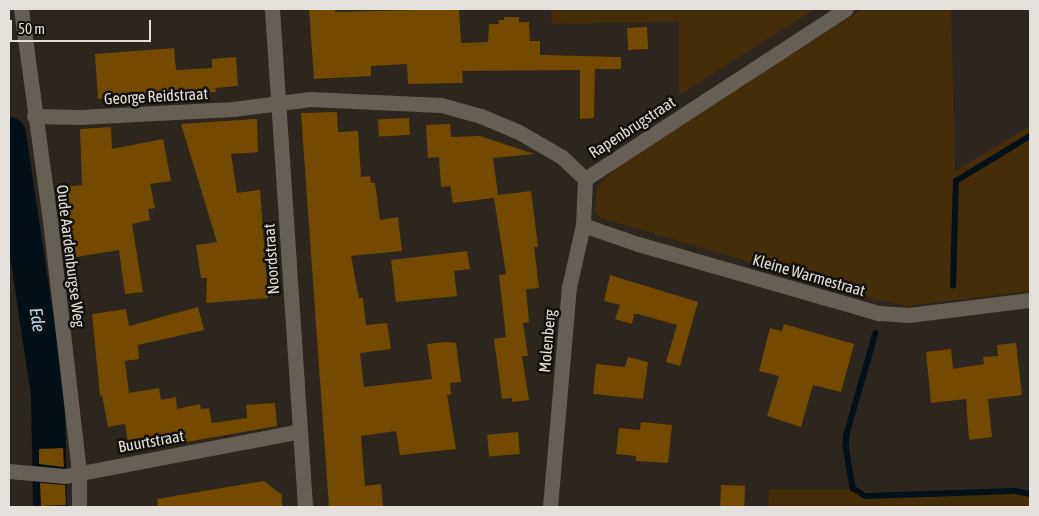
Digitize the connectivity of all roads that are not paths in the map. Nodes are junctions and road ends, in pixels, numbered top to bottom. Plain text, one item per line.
1 (21, 9) edge
2 (272, 9) edge
3 (846, 9) edge
4 (279, 104) junction
5 (34, 116) junction
6 (585, 179) junction
7 (583, 225) junction
8 (1030, 300) edge
9 (300, 431) junction
10 (9, 471) edge
11 (72, 474) junction
12 (79, 507) edge
13 (305, 507) edge
14 (550, 507) edge

1 - 5 street, Oude Aardenburgse Weg
2 - 4 street, Noordstraat
3 - 6 street, Rapenbrugstraat
4 - 5 street, George Reidstraat
4 - 6 street, Rapenbrugstraat
4 - 9 street, Noordstraat
5 - 11 street, Oude Aardenburgse Weg
6 - 7 street, Molenberg
7 - 8 street, Kleine Warmestraat
7 - 14 street, Molenberg
9 - 11 street, Buurtstraat
9 - 13 street, Noordstraat
10 - 11 street, Buurtstraat
11 - 12 street, Oude Aardenburgse Weg

